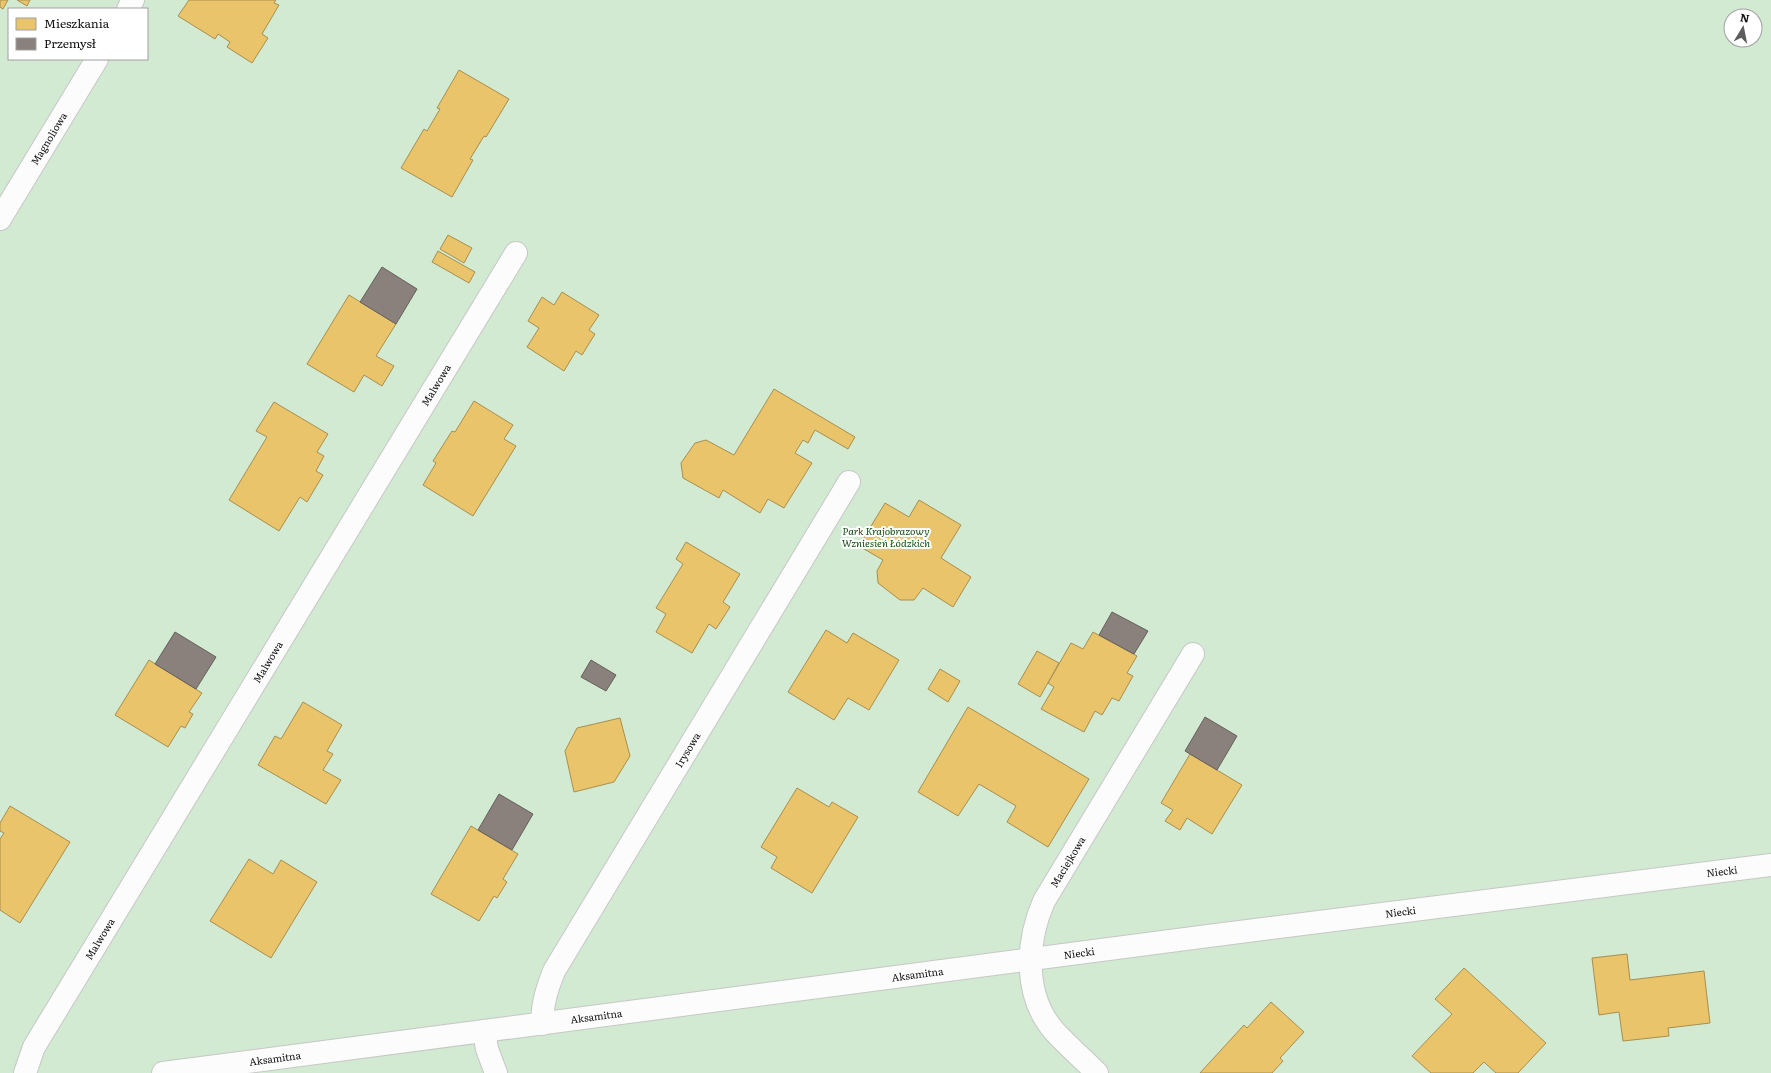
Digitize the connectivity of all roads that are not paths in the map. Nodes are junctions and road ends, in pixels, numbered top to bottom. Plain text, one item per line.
1 (96, 60) edge
2 (0, 219) edge
3 (516, 253) dead end
4 (850, 482) dead end
5 (1193, 654) dead end
6 (1771, 865) edge
7 (1030, 960) junction
8 (542, 1024) junction
9 (484, 1031) junction
10 (26, 1073) edge
11 (163, 1073) edge
12 (496, 1073) edge
13 (1097, 1073) edge

1 - 2 street, Magnoliowa
3 - 10 street, Malwowa
4 - 8 street, Irysowa
5 - 7 street, Maciejkowa
6 - 7 street, Niecki
7 - 8 street, Aksamitna
7 - 13 street, Maciejkowa
8 - 9 street, Aksamitna
9 - 11 street, Aksamitna
9 - 12 street

